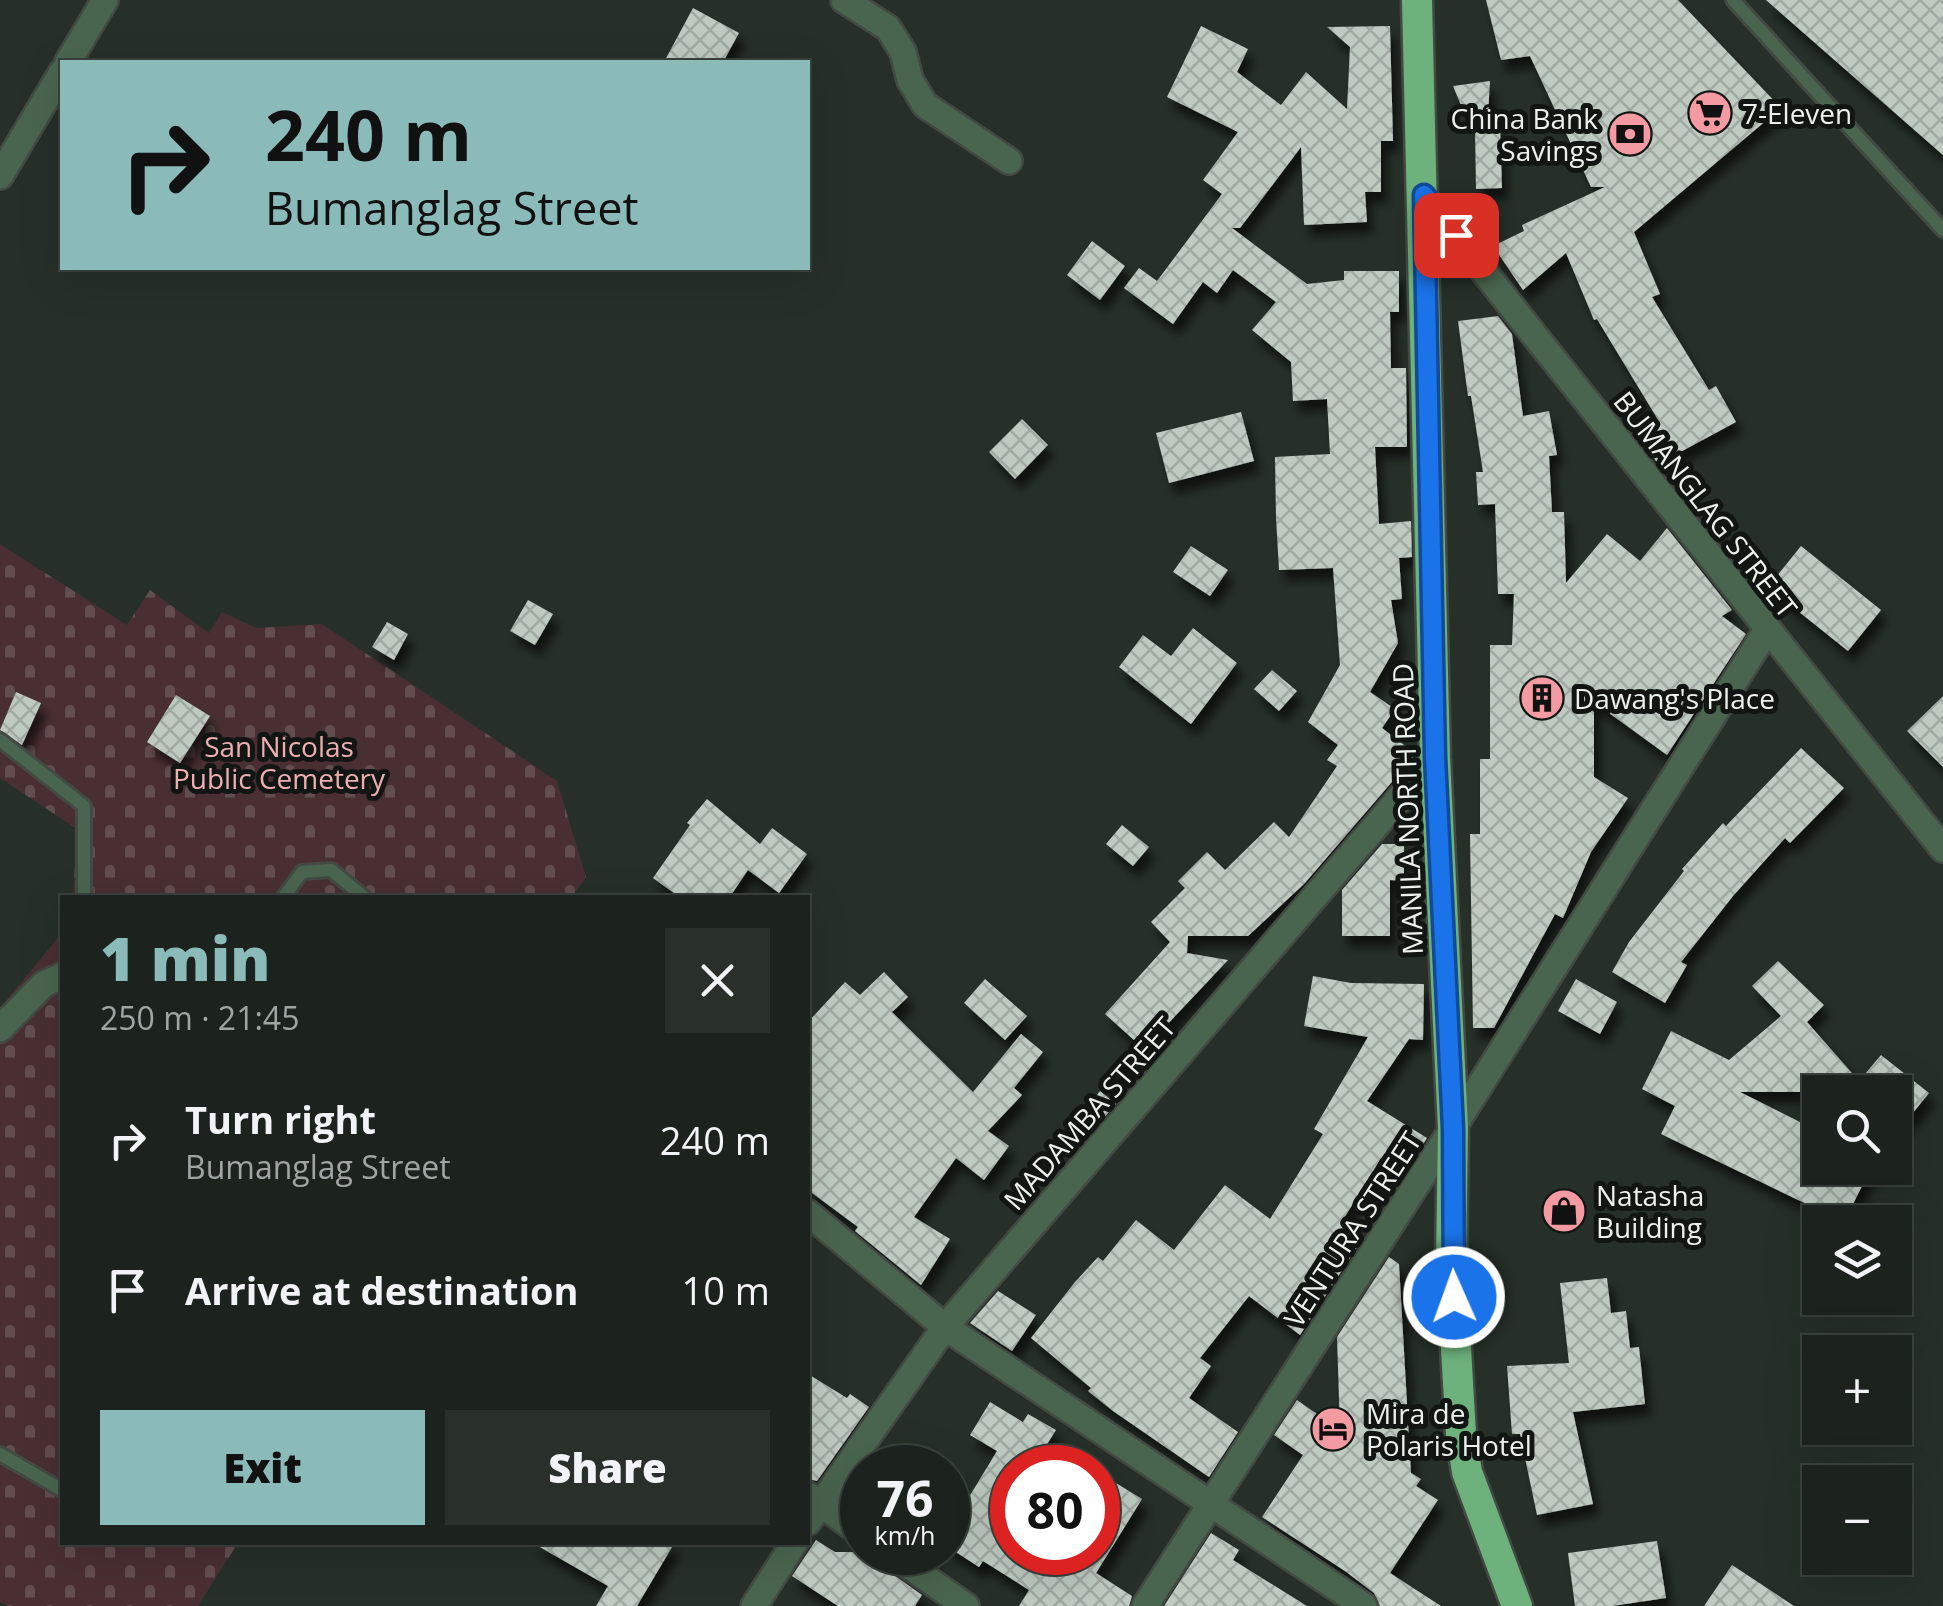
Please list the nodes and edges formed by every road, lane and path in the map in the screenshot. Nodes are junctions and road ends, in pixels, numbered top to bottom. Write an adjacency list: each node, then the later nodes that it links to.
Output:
1 (104, 0): 5 (street)
2 (844, 0): 7 (street)
3 (1417, 0): 9 (highway, MANILA NORTH ROAD)
4 (1733, 0): 10 (lane)
5 (69, 60)
6 (60, 75): 8 (street)
7 (1009, 161)
8 (0, 176)
9 (1424, 195): 11 (street, BUMANGLAG STREET); 13 (highway, MANILA NORTH ROAD)
10 (1943, 230)
11 (1768, 630): 14 (street, BUMANGLAG STREET); 20 (street, VENTURA STREET)
12 (0, 740): 15 (lane)
13 (1435, 757): 20 (highway, MANILA NORTH ROAD); 22 (street, MADAMBA STREET)
14 (1943, 849)
15 (84, 895)
16 (285, 895): 17 (lane)
17 (361, 895)
18 (60, 977): 19 (street)
19 (0, 1029)
20 (1453, 1128): 25 (street, VENTURA STREET); 34 (highway, MANILA NORTH ROAD)
21 (810, 1216): 22 (street)
22 (946, 1327): 25 (street); 26 (street, MADAMBA STREET)
23 (0, 1454): 24 (lane)
24 (60, 1489)
25 (1211, 1505): 32 (street, VENTURA STREET); 33 (street)
26 (811, 1507): 27 (street)
27 (840, 1522)
28 (793, 1545): 30 (street)
29 (922, 1575): 31 (street)
30 (754, 1606)
31 (966, 1606)
32 (1145, 1606)
33 (1364, 1606)
34 (1517, 1606)

